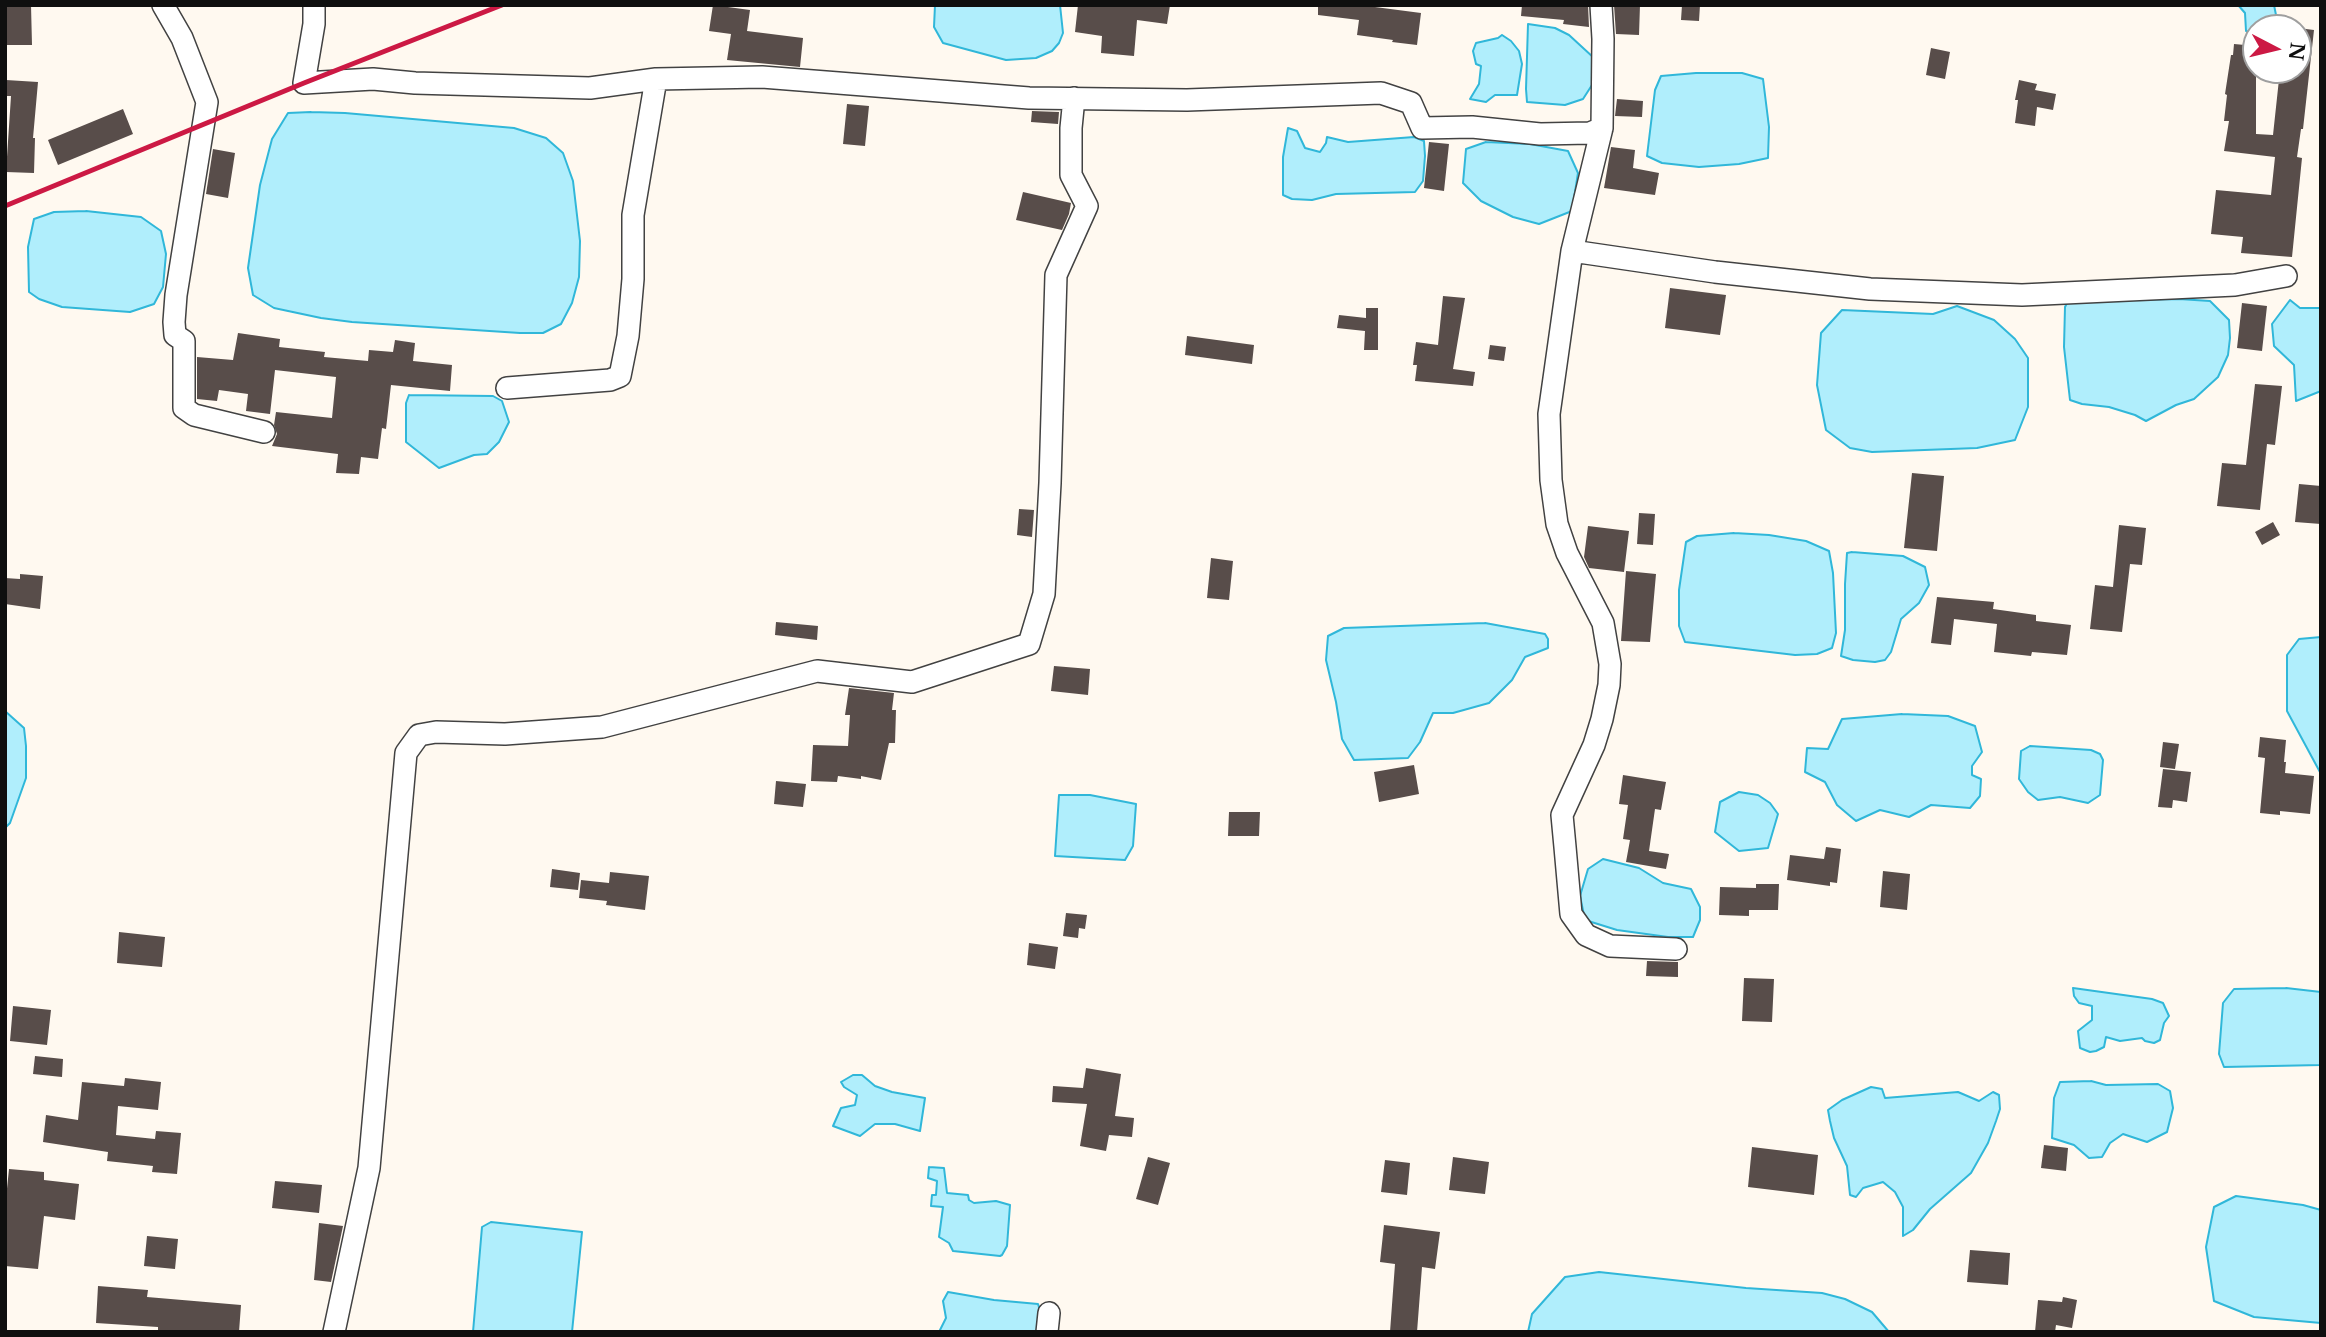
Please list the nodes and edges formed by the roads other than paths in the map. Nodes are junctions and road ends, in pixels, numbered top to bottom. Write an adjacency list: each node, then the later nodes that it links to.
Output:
1 (163, 5): 10 (street)
2 (314, 5): 4 (street)
3 (1601, 5): 6 (street)
4 (656, 79): 5 (street); 9 (street)
5 (1074, 98): 6 (street); 12 (street)
6 (1602, 128): 7 (street)
7 (1573, 251): 8 (street); 11 (street)
8 (2286, 276)
9 (507, 388)
10 (264, 432)
11 (1676, 949)
12 (334, 1332)

